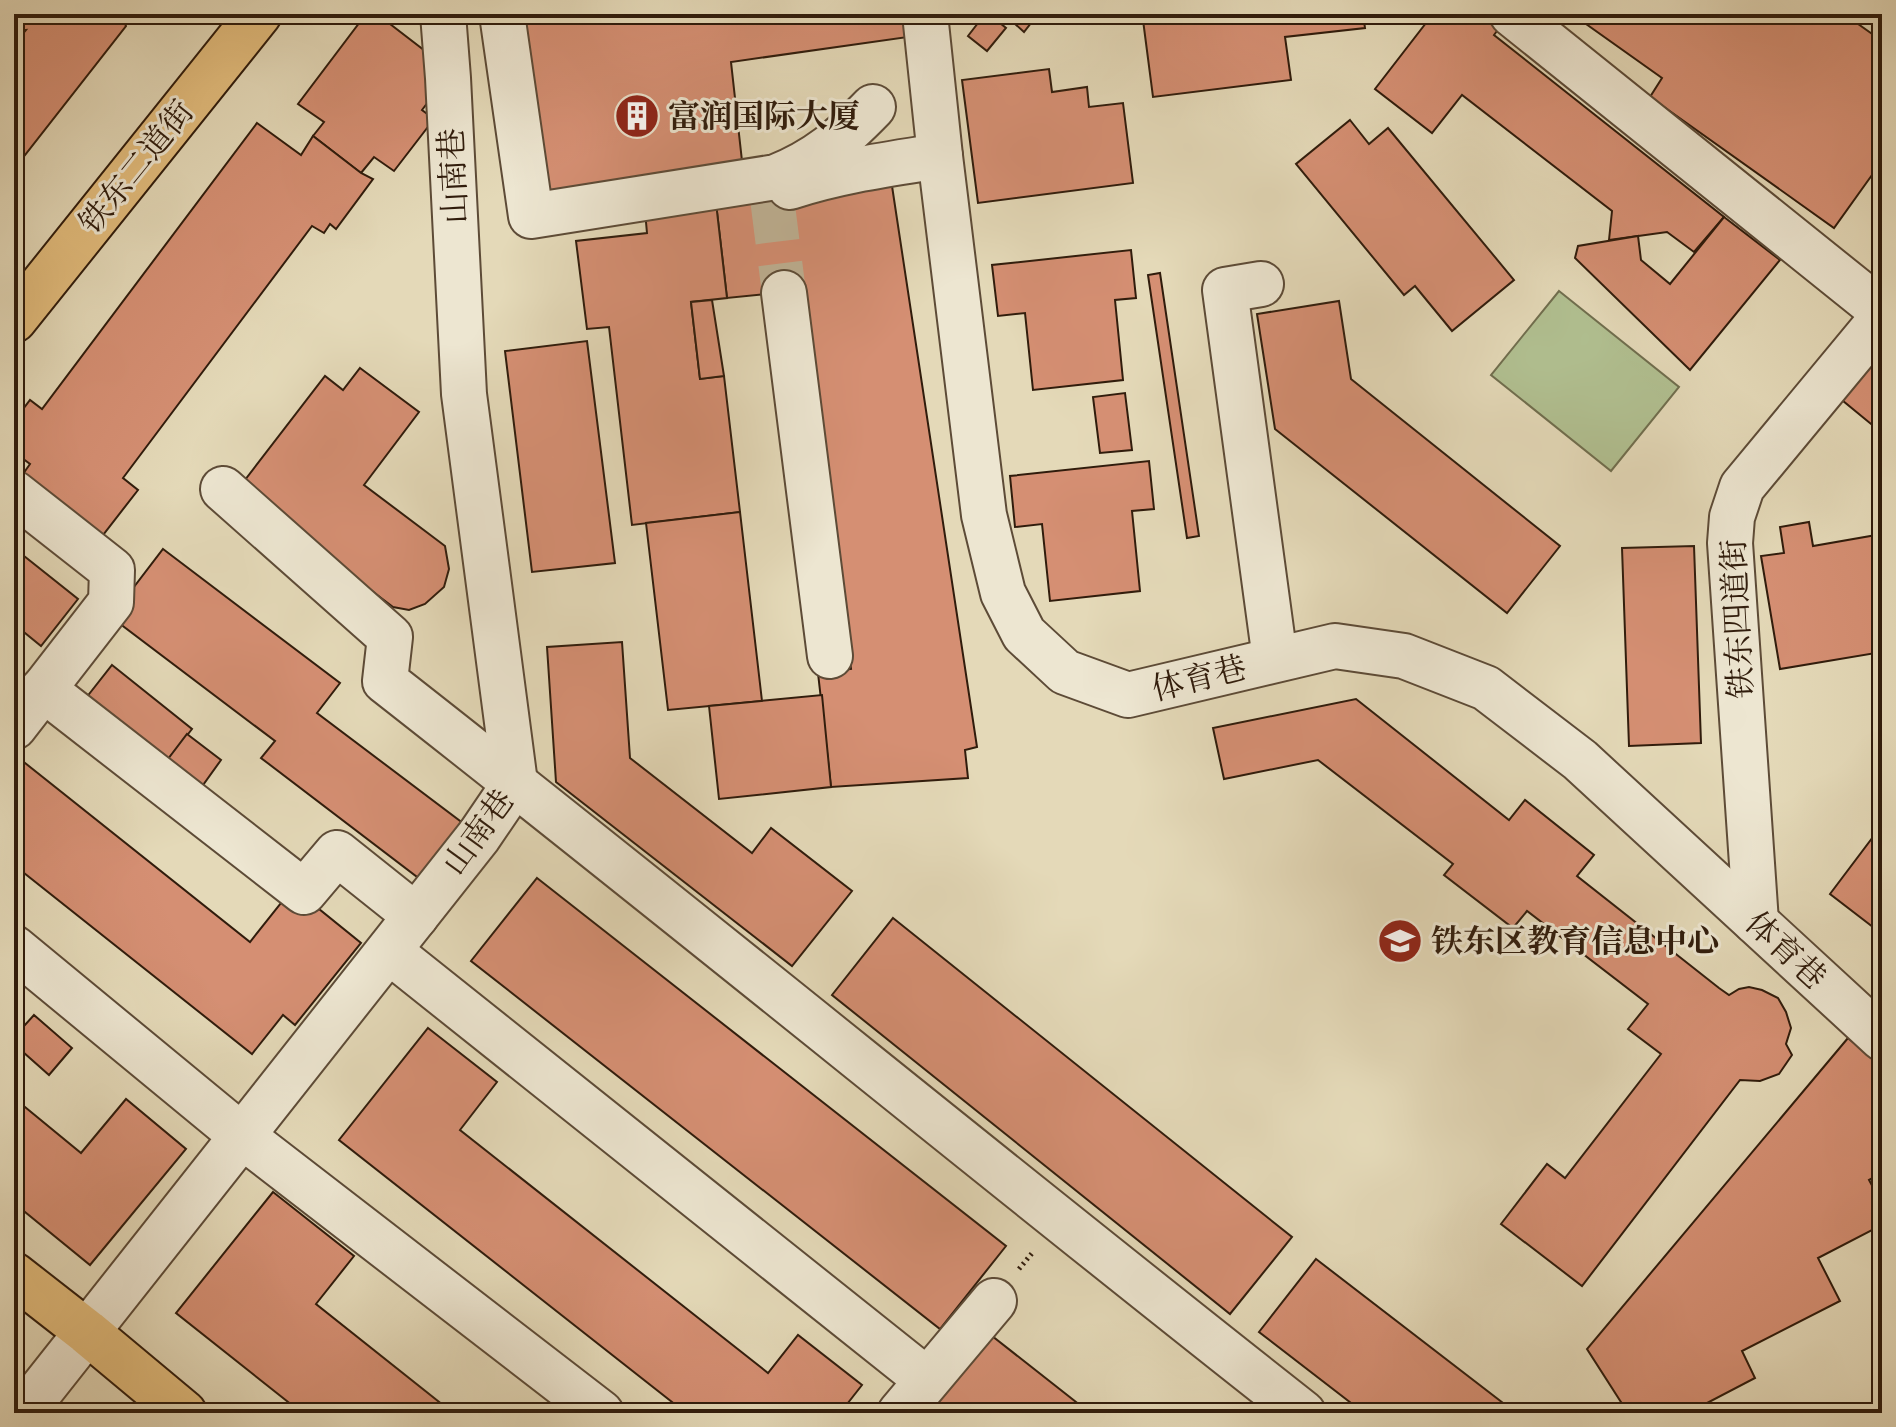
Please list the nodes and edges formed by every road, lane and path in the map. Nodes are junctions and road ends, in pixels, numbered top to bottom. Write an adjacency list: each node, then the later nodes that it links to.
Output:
1 (259, 14): 13 (main road, 铁东二道街)
2 (443, 14): 20 (street, 山南巷)
3 (502, 14): 6 (street)
4 (925, 14): 7 (street, 体育巷)
5 (1512, 14): 11 (street)
6 (873, 107)
7 (940, 156): 8 (street); 17 (street, 体育巷)
8 (772, 198)
9 (1261, 284): 17 (street)
10 (784, 293): 16 (street)
11 (1882, 311)
12 (1882, 318): 22 (street, 铁东四道街)
13 (14, 320)
14 (223, 489): 20 (street)
15 (14, 493): 18 (street)
16 (830, 656)
17 (1275, 659): 22 (street, 体育巷)
18 (43, 689): 19 (street); 21 (street)
19 (14, 727)
20 (515, 783): 21 (street, 山南巷); 27 (street)
21 (416, 916): 24 (street, 山南巷)
22 (1756, 922): 25 (street, 体育巷)
23 (14, 948): 26 (street)
24 (389, 951): 26 (street, 山南巷); 31 (street)
25 (1882, 1038)
26 (242, 1136): 30 (street, 山南巷); 34 (street)
27 (1059, 1220): 29 (path); 36 (street)
28 (14, 1275): 30 (main road)
29 (994, 1301): 31 (street)
30 (87, 1332): 32 (street, 山南巷); 33 (main road)
31 (927, 1380): 35 (street)
32 (23, 1413)
33 (184, 1413)
34 (601, 1413)
35 (900, 1413)
36 (1303, 1413)

